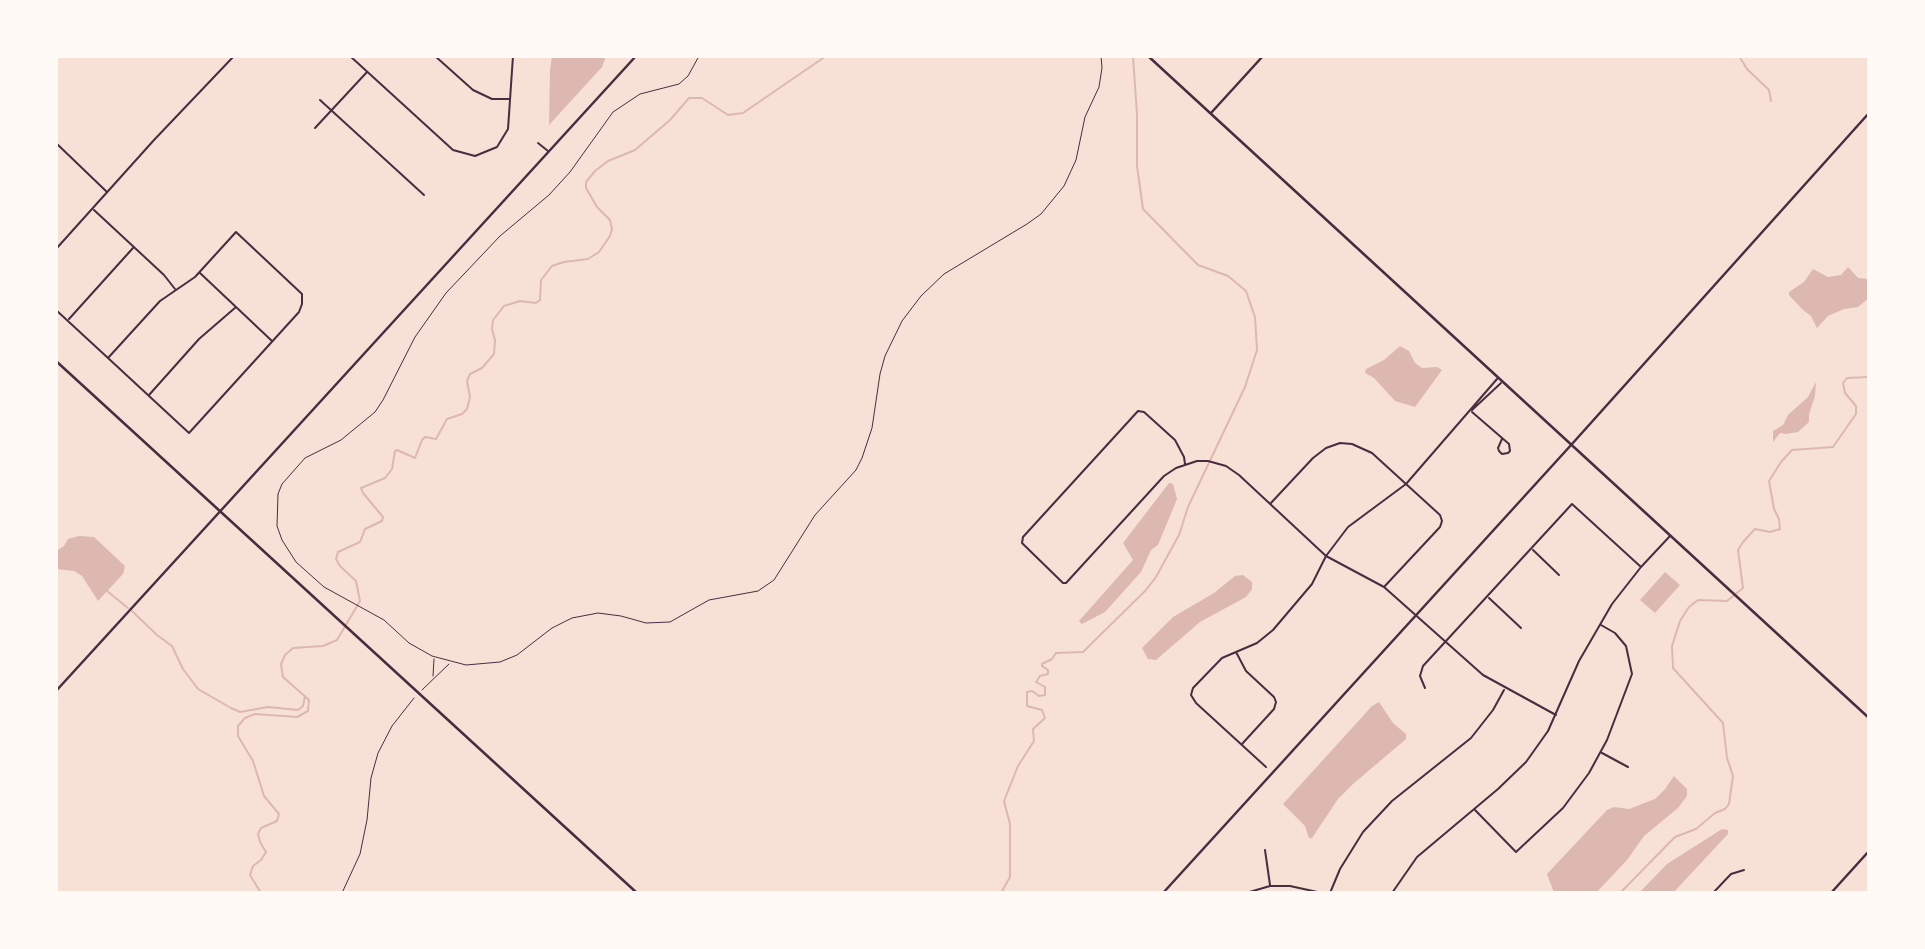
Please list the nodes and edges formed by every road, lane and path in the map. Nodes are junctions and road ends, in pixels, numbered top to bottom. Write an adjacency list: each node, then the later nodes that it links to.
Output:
1 (234, 56): 20 (street)
2 (350, 56): 10 (street)
3 (435, 56): 11 (street)
4 (513, 56): 11 (street)
5 (636, 56): 19 (street)
6 (699, 56): 54 (path)
7 (1101, 56): 55 (path)
8 (1148, 56): 14 (street)
9 (1263, 56): 14 (street)
10 (367, 71): 11 (street); 13 (street)
11 (511, 99)
12 (320, 100): 13 (street)
13 (331, 110): 16 (street); 21 (street)
14 (1211, 113): 33 (street)
15 (1869, 113): 37 (street)
16 (315, 128)
17 (56, 143): 20 (street)
18 (538, 143): 19 (street)
19 (549, 151): 41 (street)
20 (108, 192): 22 (street)
21 (424, 195)
22 (93, 209): 23 (street); 24 (street)
23 (134, 247): 26 (street); 29 (street)
24 (56, 249)
25 (199, 273): 26 (street); 27 (street); 30 (street)
26 (176, 290): 31 (street)
27 (236, 307): 30 (street); 34 (street)
28 (56, 310): 29 (street)
29 (67, 321): 31 (street)
30 (272, 341): 34 (street)
31 (108, 358): 34 (street)
32 (56, 361): 41 (street)
33 (1501, 379): 35 (street); 37 (street)
34 (148, 396)
35 (1471, 411): 36 (street); 39 (street)
36 (1502, 439)
37 (1572, 444): 42 (street); 49 (street)
38 (1185, 464): 38 (street); 40 (street)
39 (1406, 484): 40 (street); 44 (street); 47 (street)
40 (1269, 505): 44 (street)
41 (221, 513): 59 (street); 60 (street)
42 (1671, 536): 45 (street); 62 (street)
43 (1532, 550): 45 (street); 46 (street); 48 (street)
44 (1326, 556): 47 (street); 53 (street)
45 (1641, 567): 50 (street)
46 (1559, 575)
47 (1384, 587): 49 (street)
48 (1488, 597): 51 (street); 52 (street)
49 (1414, 616): 52 (street); 67 (street)
50 (1600, 624): 61 (street); 64 (street)
51 (1521, 628)
52 (1447, 641): 57 (street); 58 (street)
53 (1235, 651): 63 (street); 63 (street)
54 (433, 657): 55 (path); 56 (path)
55 (451, 663): 56 (path)
56 (433, 678): 60 (path)
57 (1425, 688)
58 (1505, 689): 61 (street); 79 (street)
59 (56, 691)
60 (419, 692): 74 (path); 75 (street)
61 (1556, 715): 69 (street)
62 (1869, 718)
63 (1242, 745): 65 (street)
64 (1601, 752): 66 (street); 69 (street)
65 (1266, 767): 67 (street); 68 (street)
66 (1628, 767)
67 (1278, 768): 68 (street)
68 (1268, 779): 76 (street)
69 (1474, 809): 80 (street)
70 (1265, 850): 73 (street)
71 (1869, 851): 82 (street)
72 (1744, 870): 81 (street)
73 (1270, 886): 77 (street); 78 (street)
74 (342, 893)
75 (637, 893)
76 (1163, 893)
77 (1246, 893)
78 (1322, 893)
79 (1330, 893)
80 (1392, 893)
81 (1713, 893)
82 (1831, 893)

